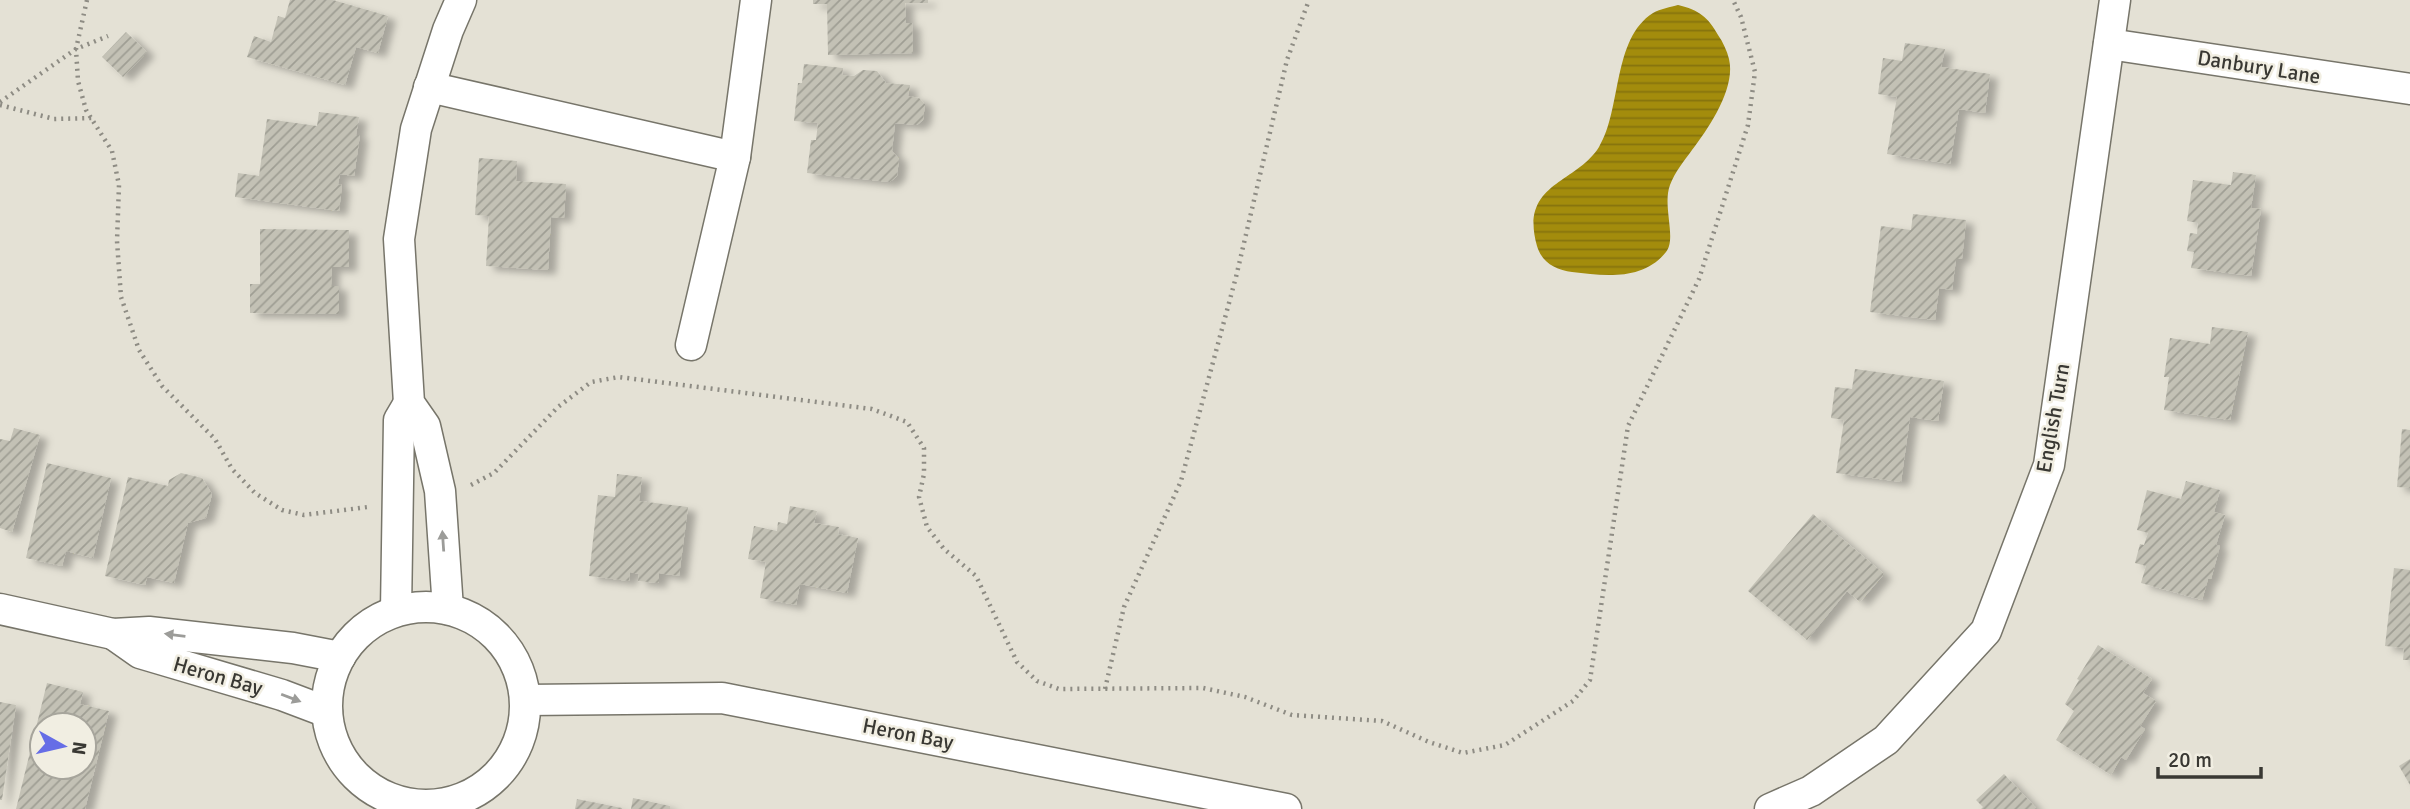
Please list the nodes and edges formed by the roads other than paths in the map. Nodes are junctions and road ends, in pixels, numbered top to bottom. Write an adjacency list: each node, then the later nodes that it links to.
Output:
1 (461, 0): 5 (street)
2 (756, 0): 7 (street)
3 (2115, 0): 4 (street, English Turn)
4 (2109, 44): 6 (street, Danbury Lane); 23 (street, English Turn)
5 (429, 87): 7 (street); 9 (street)
6 (2410, 89)
7 (735, 157): 8 (street)
8 (691, 345)
9 (409, 403): 10 (street); 11 (street)
10 (440, 495): 11 (street); 13 (street, one-way to 10)
11 (399, 498): 14 (street)
12 (0, 609): 15 (street, Heron Bay)
13 (448, 609): 14 (street); 19 (street)
14 (396, 611): 17 (street)
15 (113, 634): 16 (street, Heron Bay, one-way to 15); 18 (street, Heron Bay)
16 (227, 642): 17 (street, Heron Bay); 18 (street)
17 (340, 657): 20 (street)
18 (222, 677): 20 (street, Heron Bay, one-way to 20)
19 (526, 700): 21 (street); 22 (street, Heron Bay)
20 (327, 712): 21 (street)
21 (436, 807)
22 (1286, 809)
23 (1770, 809)

